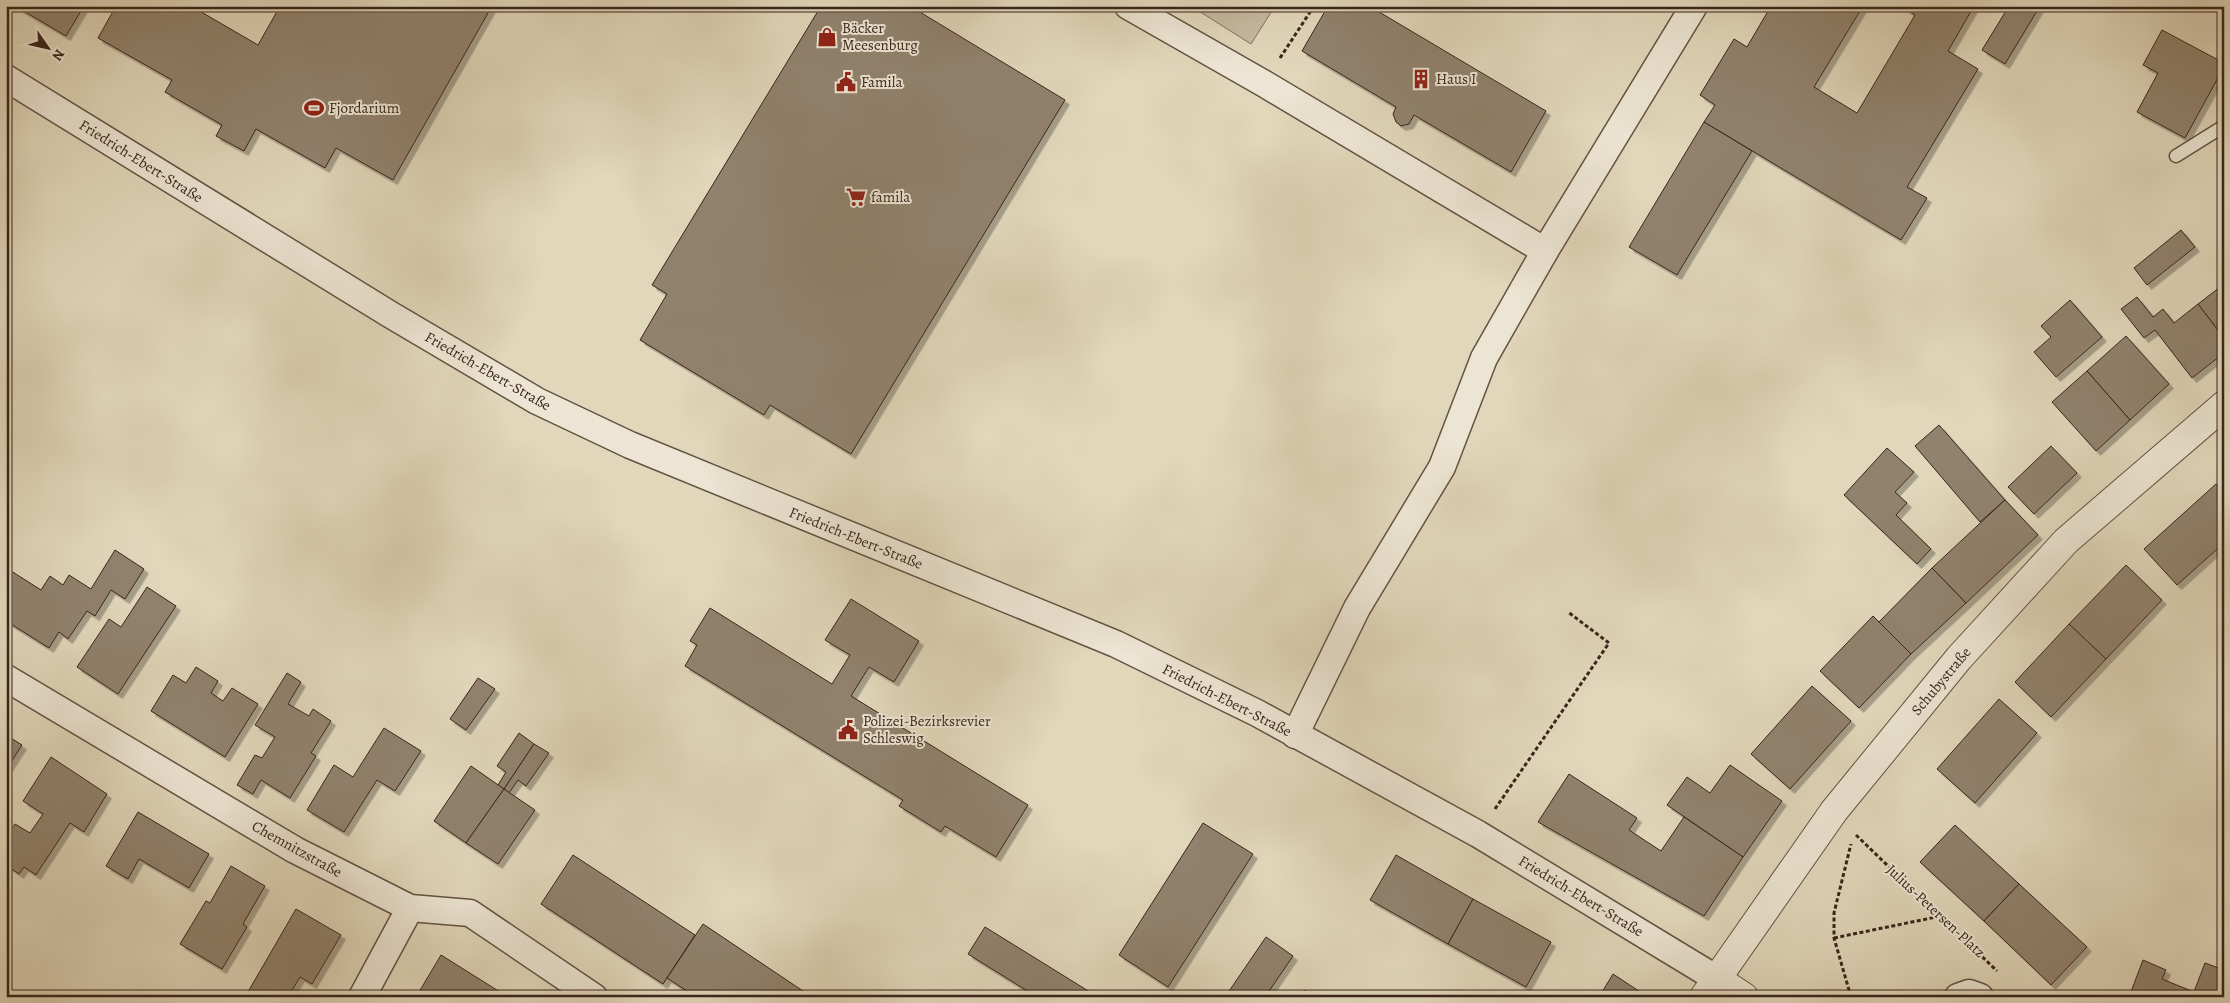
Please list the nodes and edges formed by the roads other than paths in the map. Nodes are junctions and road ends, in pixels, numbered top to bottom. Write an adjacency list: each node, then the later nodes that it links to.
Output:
1 (1128, 6): 6 (street)
2 (1694, 6): 6 (street)
3 (6, 78): 9 (street, Friedrich-Ebert-Straße)
4 (2224, 126): 5 (lane)
5 (2176, 156)
6 (1545, 251): 9 (street)
7 (2224, 405): 11 (street, Schubystraße)
8 (6, 678): 10 (street, Chemnitzstraße)
9 (1295, 735): 11 (street, Friedrich-Ebert-Straße)
10 (410, 908): 12 (street); 13 (street, Chemnitzstraße)
11 (1710, 988): 14 (street)
12 (362, 997)
13 (594, 997)
14 (1744, 997)
15 (1958, 997): 16 (street)
16 (1980, 997)

